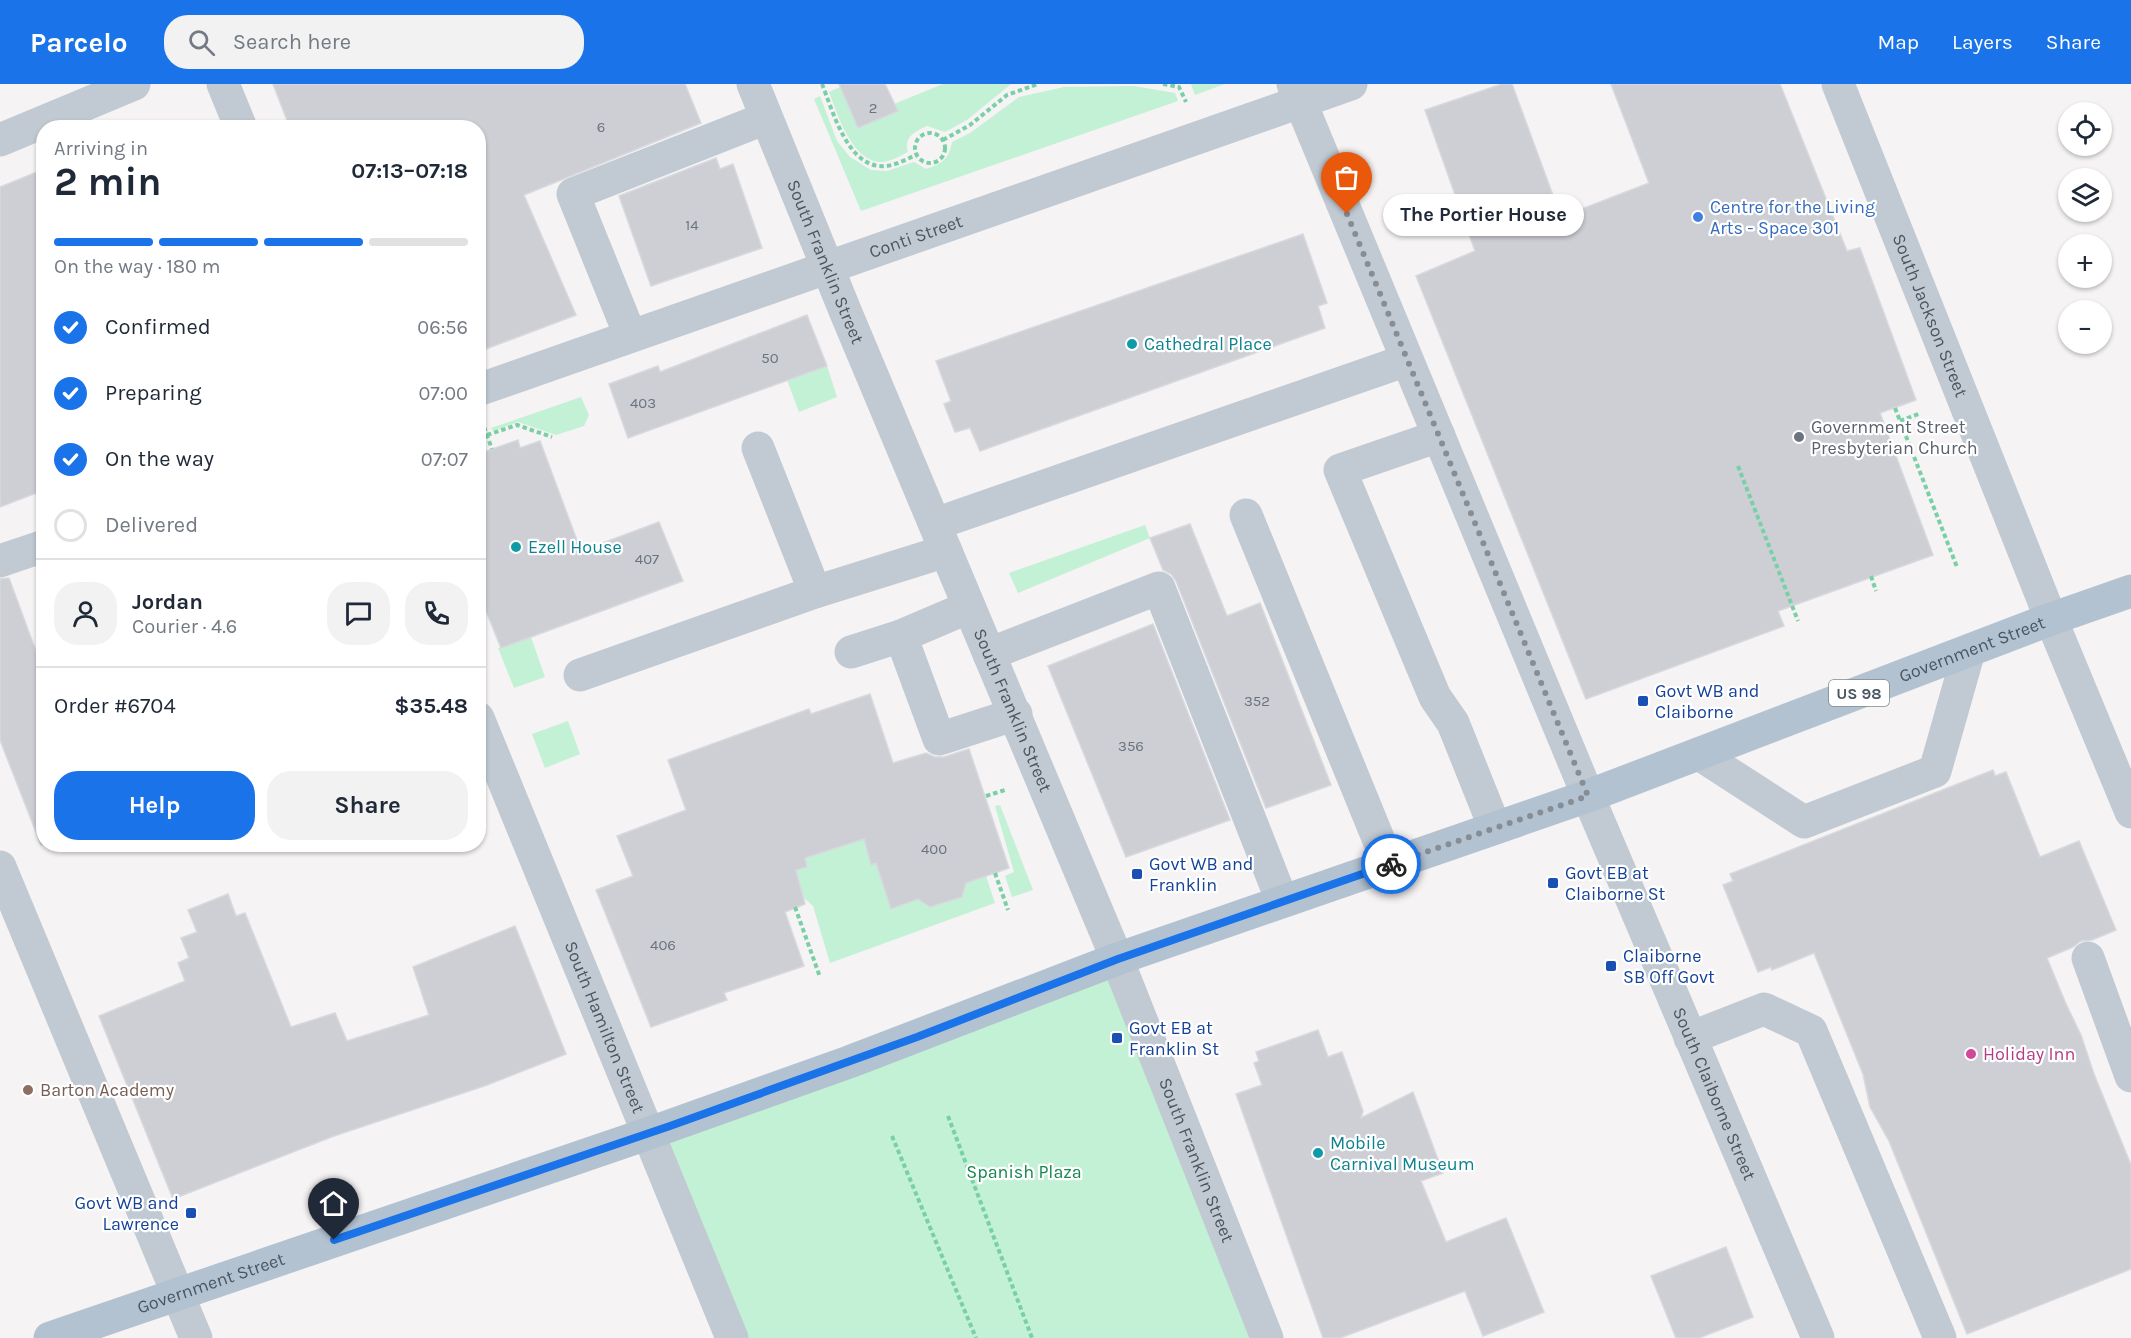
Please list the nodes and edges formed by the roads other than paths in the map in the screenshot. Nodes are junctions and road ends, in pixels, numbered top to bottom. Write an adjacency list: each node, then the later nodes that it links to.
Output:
1 (134, 84): 8 (street)
2 (223, 84): 9 (street)
3 (753, 84): 7 (street, South Franklin Street)
4 (1351, 84): 6 (street, Conti Street)
5 (1838, 84): 25 (street, South Jackson Street)
6 (1296, 92): 12 (street, Conti Street); 14 (street, South Claiborne Street)
7 (766, 118): 12 (street, South Franklin Street); 13 (street)
8 (48, 120)
9 (238, 120)
10 (36, 125): 11 (street)
11 (0, 140)
12 (827, 266): 13 (street, Conti Street); 19 (street, South Franklin Street)
13 (630, 335): 15 (street, Conti Street)
14 (1407, 360): 16 (street, South Claiborne Street); 19 (street)
15 (486, 387)
16 (1438, 436): 34 (street, South Claiborne Street); 36 (street)
17 (758, 448): 23 (street)
18 (1246, 514): 37 (street)
19 (941, 538): 23 (street); 24 (street, South Franklin Street)
20 (36, 549): 21 (street)
21 (0, 561)
22 (2131, 591): 25 (main road, Government Street / US 98)
23 (815, 592): 30 (street)
24 (969, 607): 26 (street); 29 (street, South Franklin Street)
25 (2051, 619): 27 (main road, Government Street / US 98); 35 (street, South Jackson Street)
26 (901, 636): 28 (street); 31 (street)
27 (1969, 651): 33 (main road, Government Street / US 98); 33 (street)
28 (851, 652)
29 (989, 654): 31 (street, South Franklin Street); 39 (street)
30 (580, 675)
31 (1016, 714): 41 (street, South Franklin Street)
32 (486, 738): 44 (street, South Hamilton Street)
33 (1699, 754): 34 (main road, Government Street / US 98)
34 (1588, 796): 36 (main road, Government Street / US 98); 42 (street, South Claiborne Street)
35 (2131, 812)
36 (1495, 828): 37 (main road, Government Street / US 98)
37 (1389, 865): 39 (main road, Government Street / US 98)
38 (0, 867): 45 (street)
39 (1282, 901): 41 (main road, Government Street / US 98)
40 (2088, 958): 43 (street)
41 (1118, 959): 44 (main road, Government Street / US 98); 49 (street, South Franklin Street)
42 (1690, 1038): 50 (street, South Claiborne Street); 51 (street)
43 (2129, 1064)
44 (647, 1134): 45 (main road, Government Street / US 98); 48 (street, South Hamilton Street)
45 (179, 1293): 46 (main road, Government Street / US 98); 47 (street)
46 (50, 1338)
47 (196, 1338)
48 (732, 1338)
49 (1267, 1338)
50 (1818, 1338)
51 (1940, 1338)

